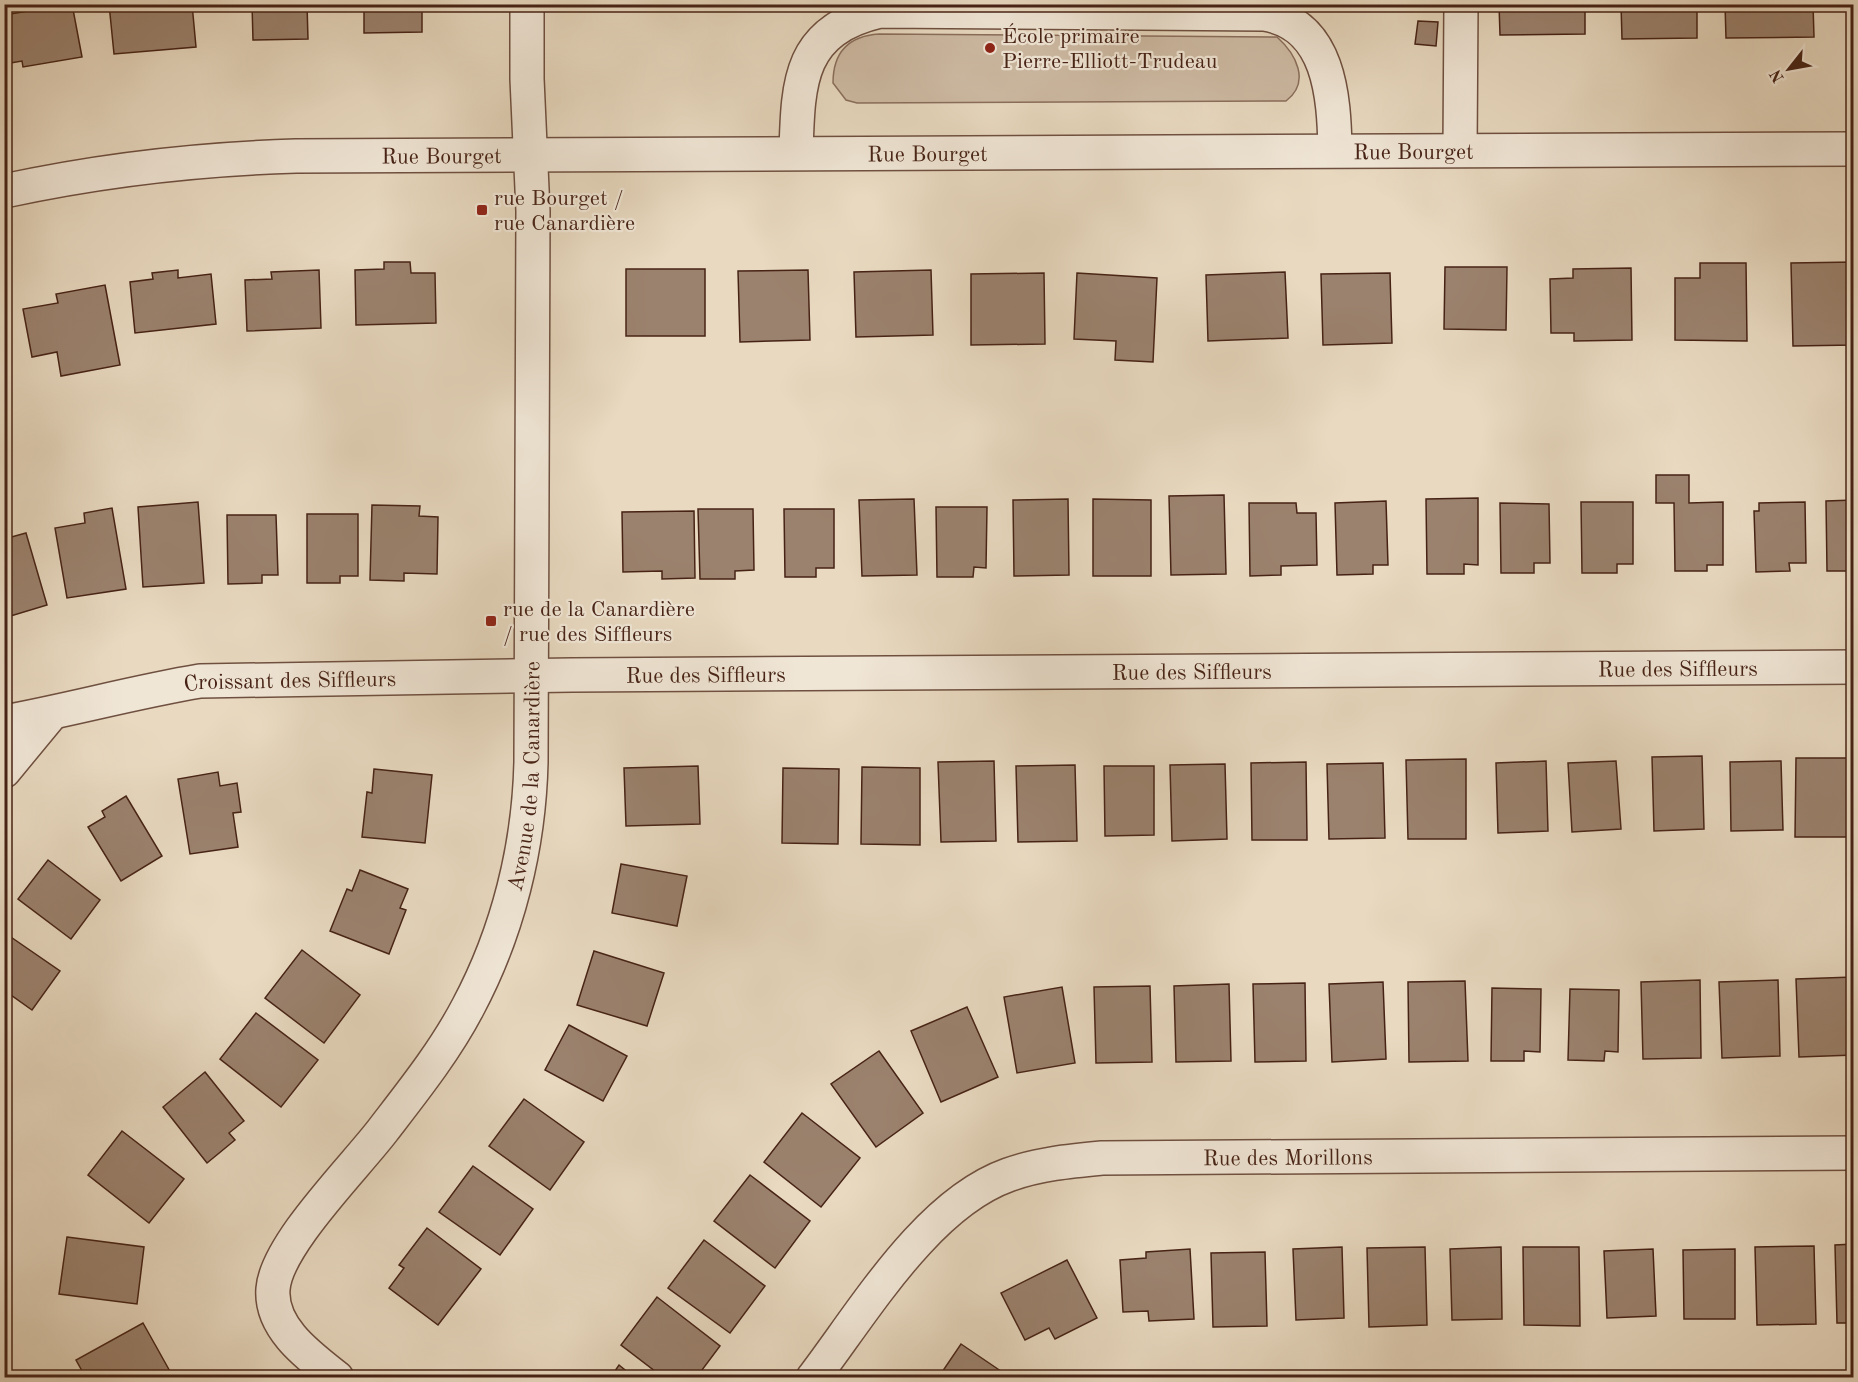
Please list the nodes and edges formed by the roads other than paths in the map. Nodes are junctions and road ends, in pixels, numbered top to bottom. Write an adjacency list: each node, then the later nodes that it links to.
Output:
1 (527, 4): 7 (street, Avenue de la Canardière)
2 (1461, 4): 5 (street)
3 (1854, 149): 5 (street, Rue Bourget)
4 (1335, 150): 5 (street, Rue Bourget); 6 (street, Rue Bourget); 6 (street)
5 (1460, 150)
6 (796, 152): 7 (street, Rue Bourget)
7 (531, 154): 8 (street, Rue Bourget); 10 (street, Avenue de la Canardière)
8 (4, 191)
9 (1854, 667): 10 (street, Rue des Siffleurs)
10 (531, 676): 11 (street, Croissant des Siffleurs); 15 (street, Avenue de la Canardière)
11 (51, 714): 12 (street, Croissant des Siffleurs); 13 (street)
12 (4, 722)
13 (4, 771)
14 (1854, 1153): 16 (street, Rue des Morillons)
15 (337, 1377)
16 (813, 1377)

